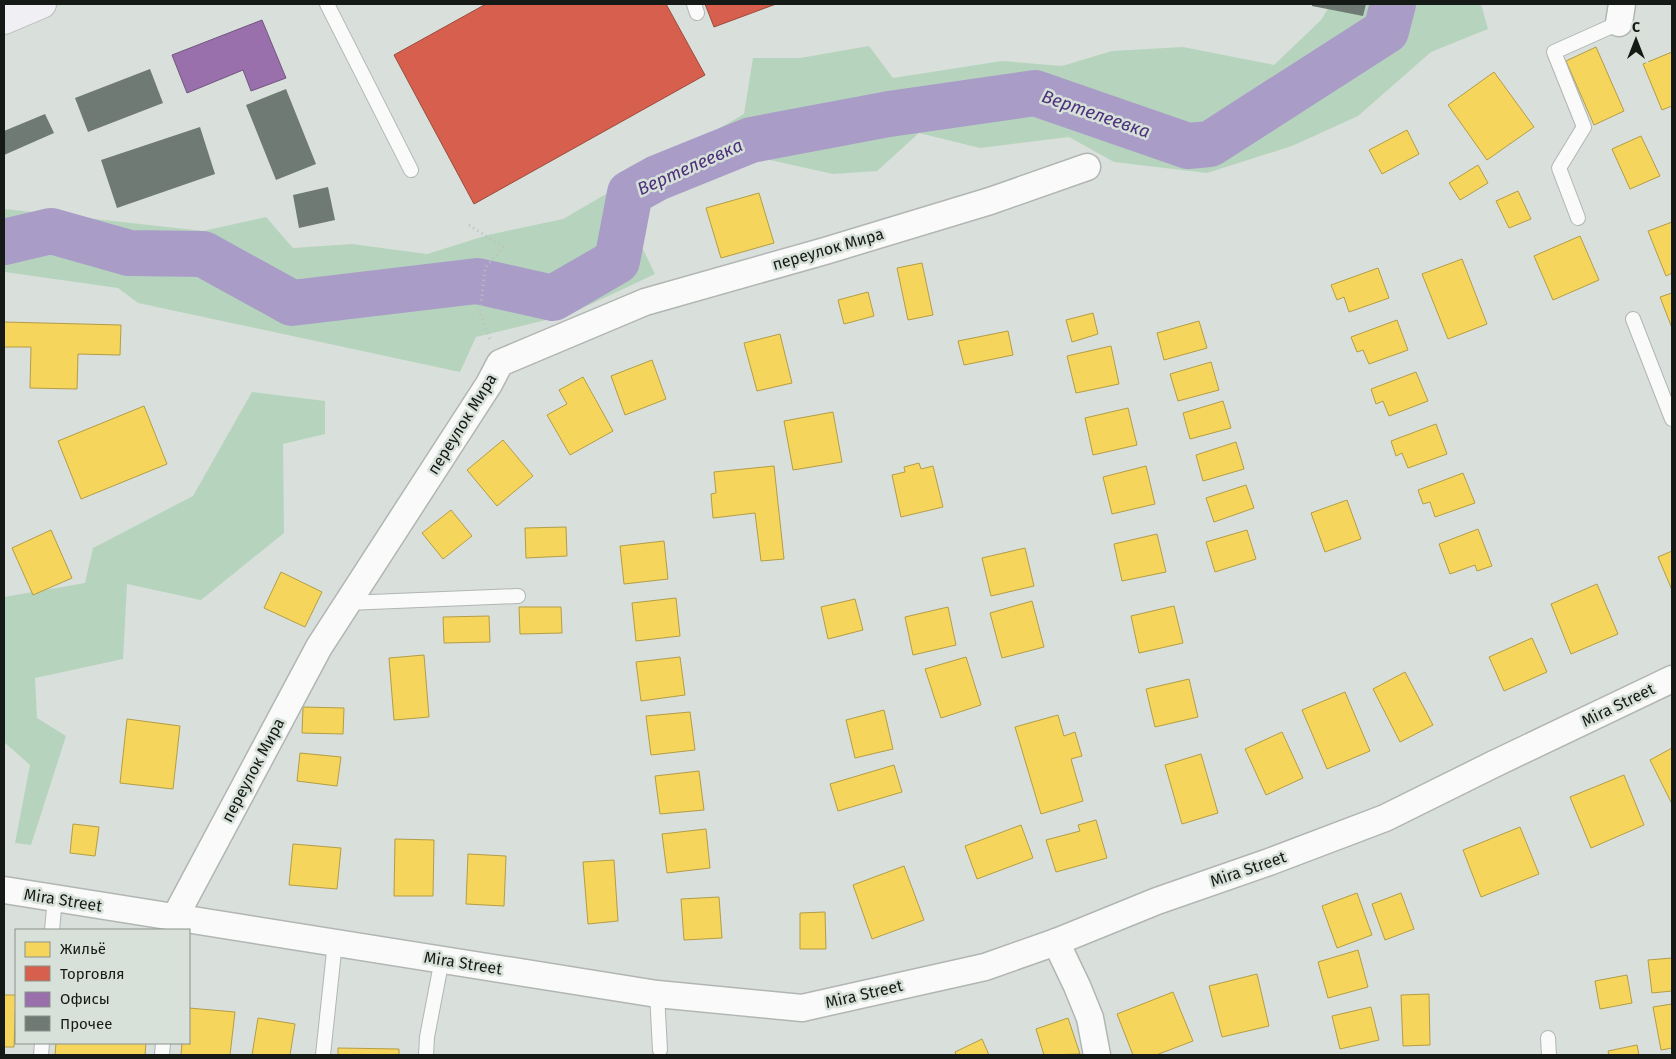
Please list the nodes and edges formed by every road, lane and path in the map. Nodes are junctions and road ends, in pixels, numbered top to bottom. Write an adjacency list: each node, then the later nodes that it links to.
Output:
1 (42, 4): 4 (main road)
2 (327, 4): 6 (lane)
3 (1621, 14): 7 (lane)
4 (4, 20)
5 (1087, 167): 13 (street, переулок Мира)
6 (411, 170)
7 (1578, 218)
8 (469, 226): 9 (path)
9 (480, 314)
10 (1633, 320): 11 (lane)
11 (1672, 419)
12 (518, 596): 13 (lane)
13 (347, 603): 17 (street, переулок Мира)
14 (1672, 679): 20 (street, Mira Street)
15 (4, 890): 16 (street, Mira Street)
16 (55, 898): 17 (street, Mira Street); 18 (lane)
17 (174, 924): 19 (street, Mira Street)
18 (52, 929)
19 (335, 942): 21 (street, Mira Street); 25 (lane)
20 (1056, 942): 22 (street, Mira Street); 27 (street)
21 (442, 960): 22 (street, Mira Street); 26 (lane)
22 (657, 994): 24 (lane)
23 (1548, 1038): 28 (lane)
24 (660, 1050)
25 (323, 1055)
26 (426, 1055)
27 (1097, 1055)
28 (1549, 1055)

